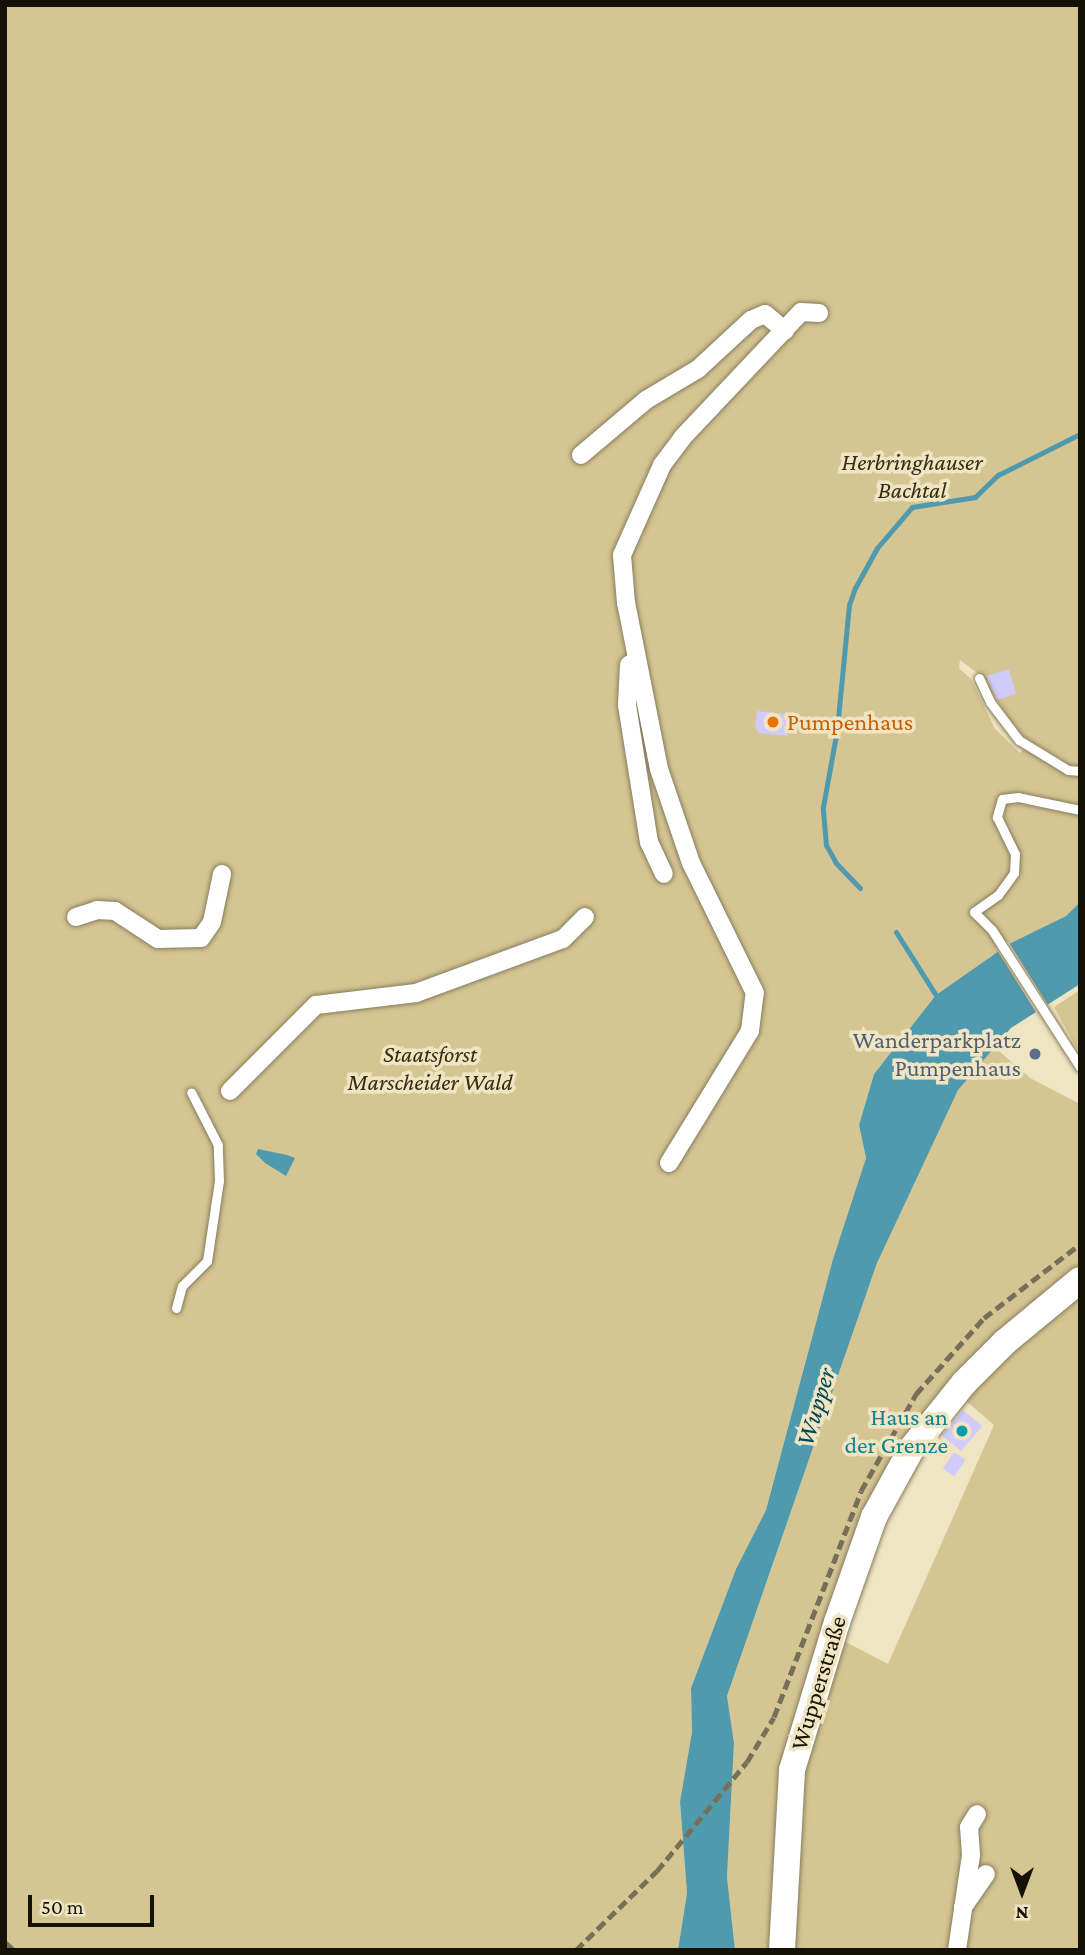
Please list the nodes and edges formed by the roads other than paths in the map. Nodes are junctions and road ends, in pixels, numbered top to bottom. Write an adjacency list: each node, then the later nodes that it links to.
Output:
1 (819, 313): 2 (street)
2 (785, 331): 3 (street); 4 (street)
3 (581, 455)
4 (637, 660): 9 (street); 15 (street)
5 (979, 678): 6 (lane)
6 (1080, 771)
7 (1080, 810): 12 (lane)
8 (222, 874): 11 (street)
9 (664, 874)
10 (584, 917): 13 (street)
11 (76, 918)
12 (1080, 1066)
13 (230, 1091)
14 (191, 1092): 17 (lane)
15 (669, 1163)
16 (1080, 1280): 21 (main road, Wupperstraße)
17 (176, 1308)
18 (977, 1814): 20 (street)
19 (986, 1874): 20 (street)
20 (963, 1907): 22 (street)
21 (782, 1950)
22 (957, 1950)

